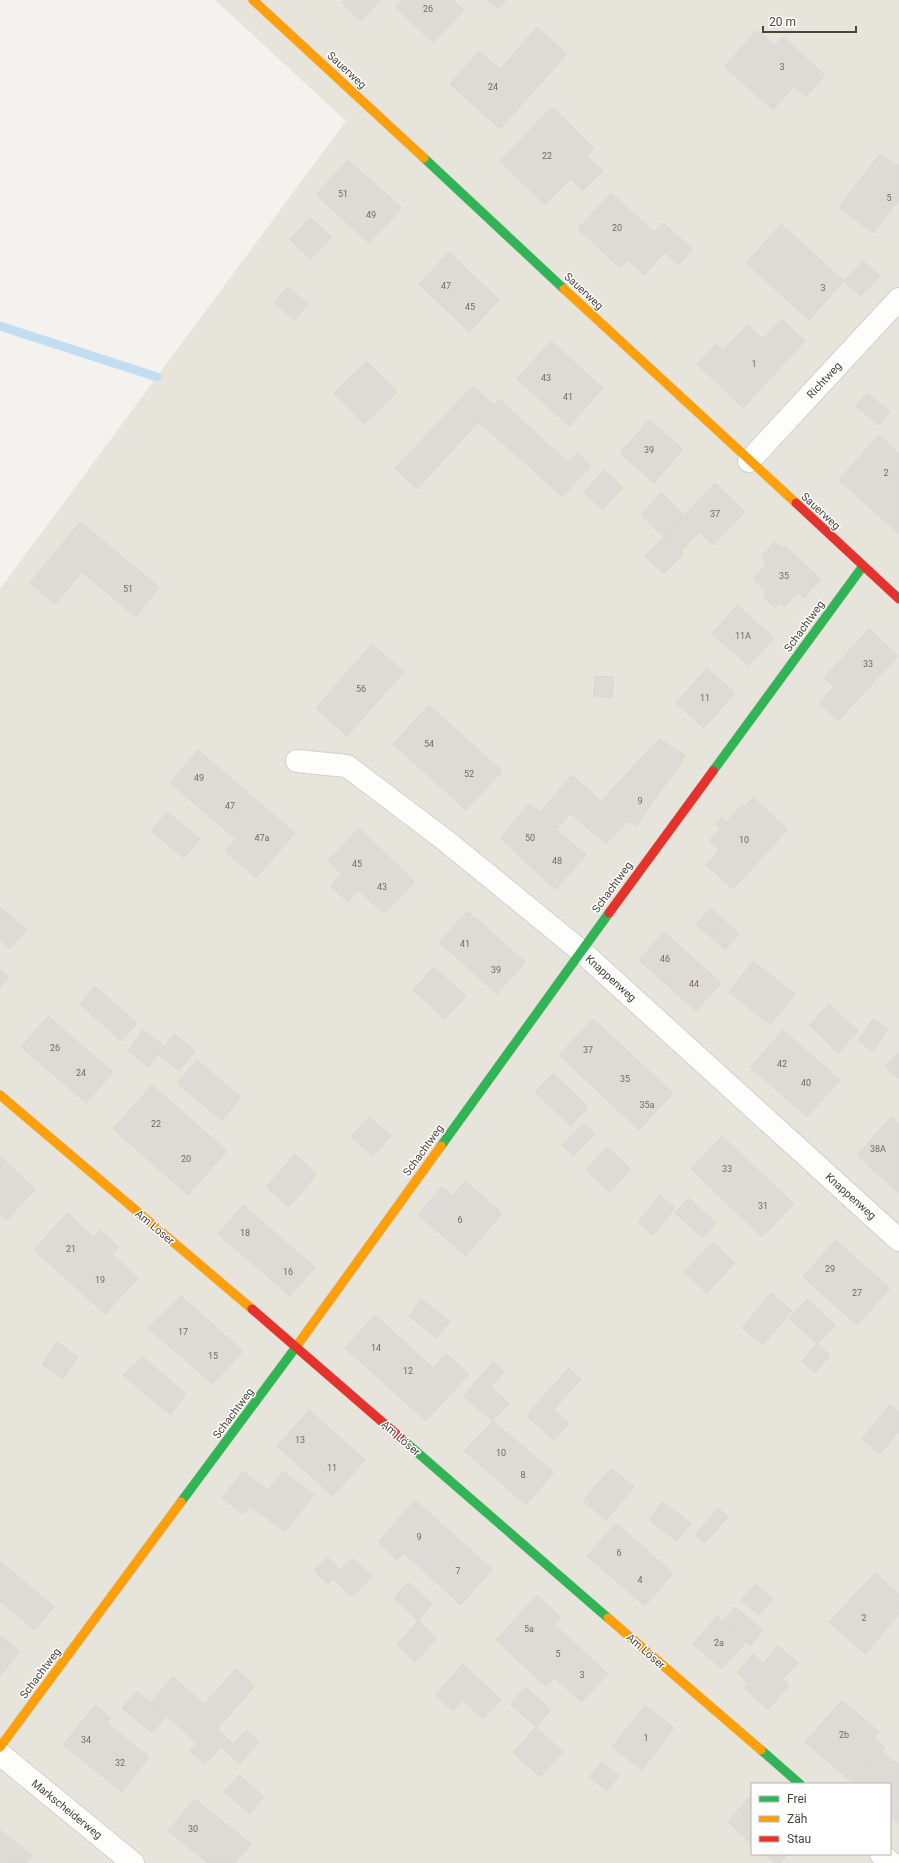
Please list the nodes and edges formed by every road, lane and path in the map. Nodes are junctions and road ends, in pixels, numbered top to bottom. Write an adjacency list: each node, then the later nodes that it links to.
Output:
1 (253, 0): 3 (street, Sauerweg)
2 (899, 299): 3 (street, Richtweg)
3 (749, 461): 4 (street, Sauerweg)
4 (863, 566): 5 (street, Sauerweg); 7 (street, Schachtweg)
5 (899, 599)
6 (297, 761): 7 (street, Knappenweg)
7 (581, 950): 9 (street, Knappenweg); 10 (street, Schachtweg)
8 (0, 1095): 10 (street, Am Löser)
9 (899, 1240)
10 (296, 1347): 11 (street, Schachtweg); 13 (street, Am Löser)
11 (0, 1746)
12 (0, 1754): 15 (street, Markscheiderweg)
13 (799, 1783)
14 (881, 1855): 16 (street)
15 (133, 1863)
16 (891, 1863)

